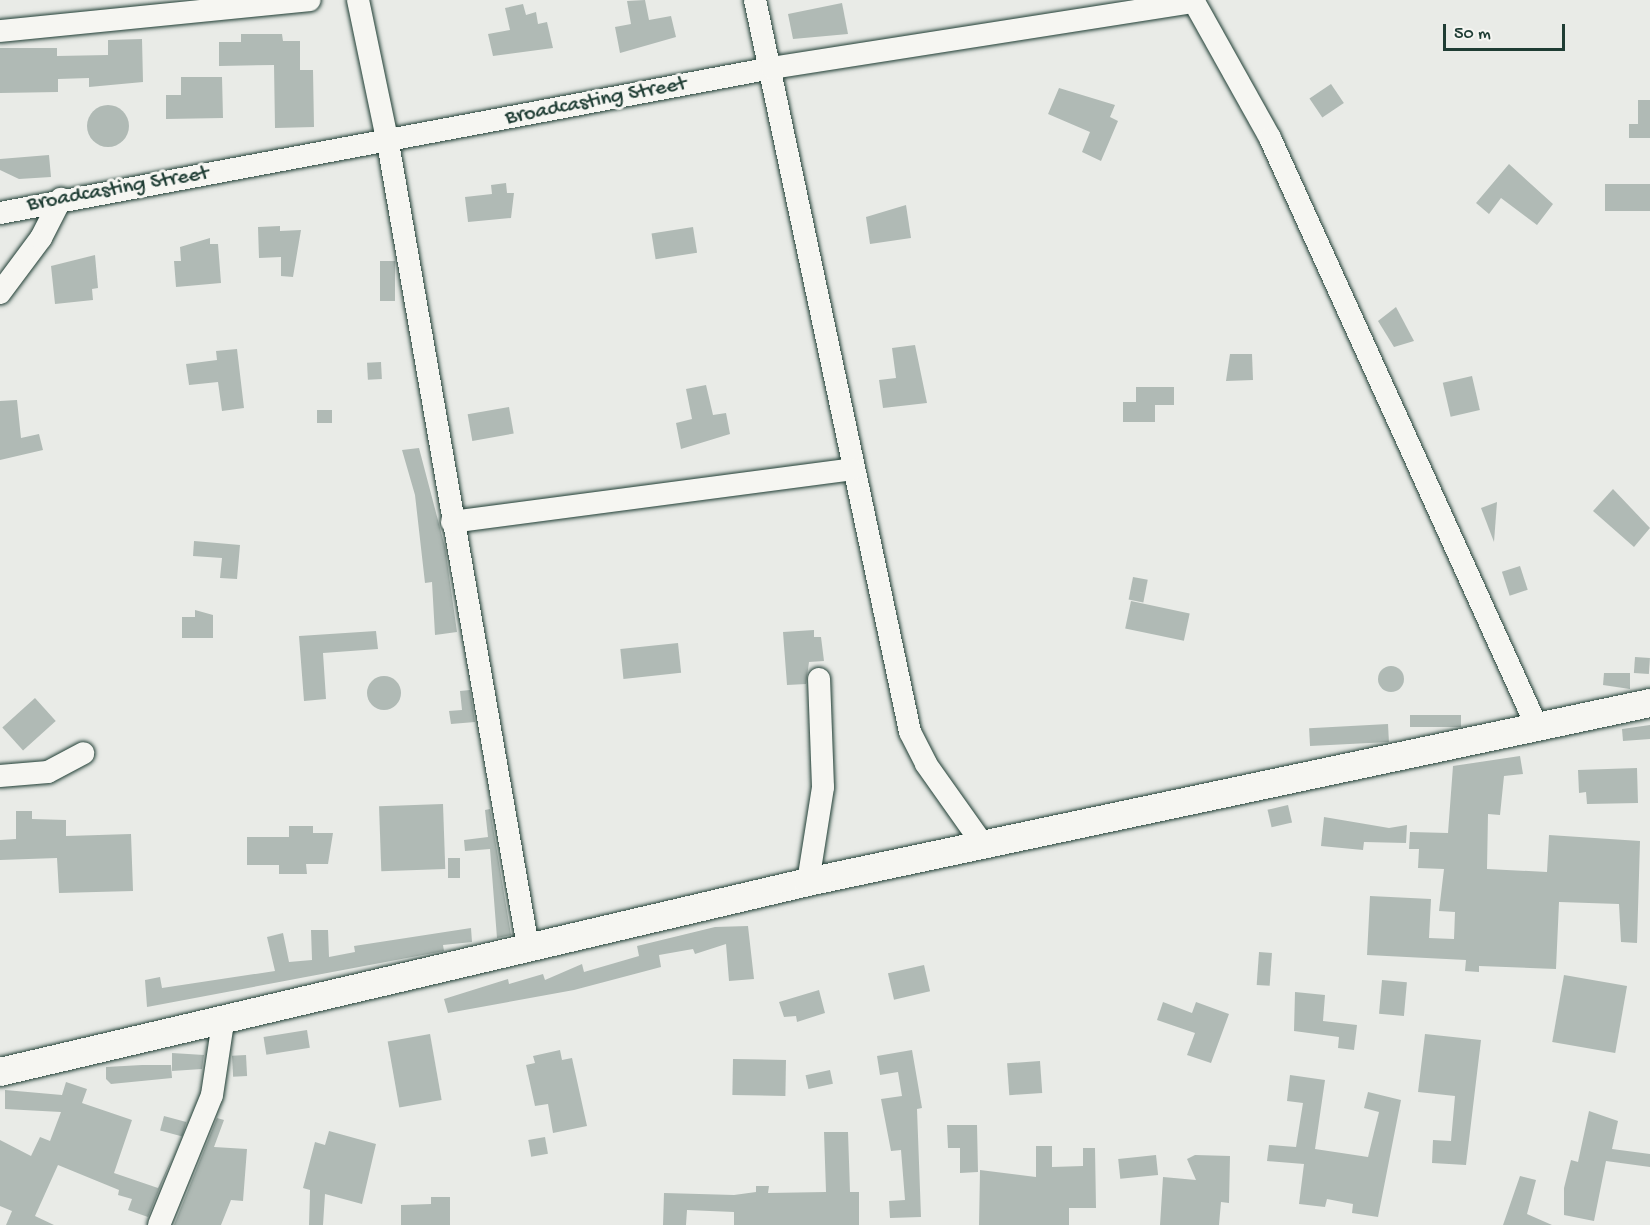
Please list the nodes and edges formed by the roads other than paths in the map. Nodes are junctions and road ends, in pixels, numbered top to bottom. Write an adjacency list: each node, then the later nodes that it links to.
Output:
1 (309, 0): 5 (street)
2 (358, 0): 8 (street)
3 (755, 0): 7 (street)
4 (1194, 1): 7 (street, Broadcasting Street); 16 (street)
5 (226, 5): 6 (street)
6 (0, 31)
7 (772, 68): 8 (street, Broadcasting Street); 12 (street)
8 (388, 143): 9 (street, Broadcasting Street); 13 (street)
9 (61, 199): 10 (street, Broadcasting Street); 11 (street)
10 (0, 213)
11 (0, 293)
12 (852, 469): 13 (street); 19 (street)
13 (452, 522): 21 (street)
14 (819, 679): 20 (street)
15 (1650, 703): 16 (main road)
16 (1538, 729): 19 (main road)
17 (83, 753): 18 (street)
18 (0, 776)
19 (984, 846): 20 (main road)
20 (808, 882): 21 (main road)
21 (528, 947): 22 (main road)
22 (223, 1022): 23 (main road); 24 (street)
23 (0, 1072)
24 (159, 1225)

